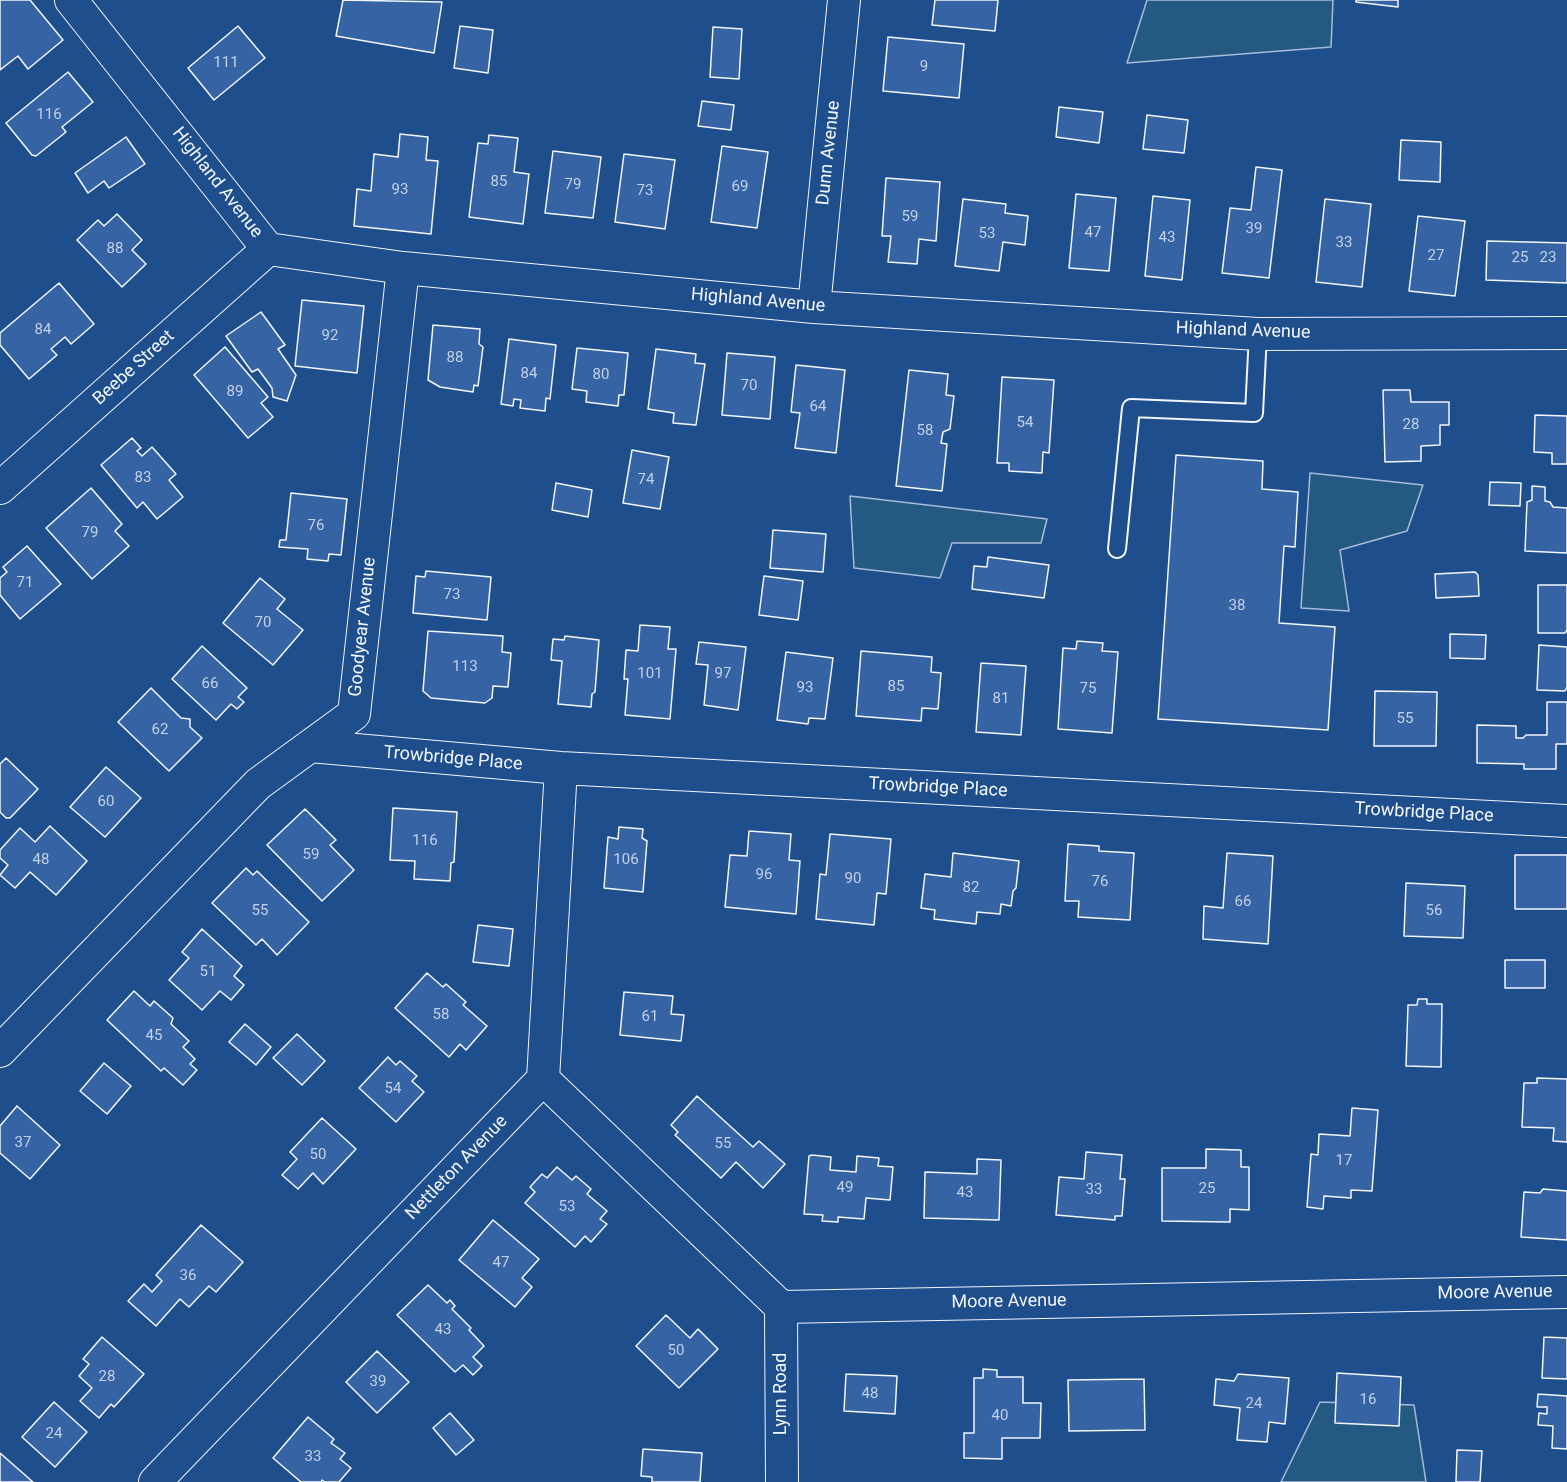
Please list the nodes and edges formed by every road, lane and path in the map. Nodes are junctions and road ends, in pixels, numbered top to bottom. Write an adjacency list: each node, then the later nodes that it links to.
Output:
1 (71, 0): 3 (street, Highland Avenue)
2 (844, 0): 5 (street, Dunn Avenue)
3 (268, 249): 4 (street, Highland Avenue); 8 (street, Beebe Street)
4 (403, 268): 5 (street, Highland Avenue); 10 (street, Goodyear Avenue)
5 (814, 307): 7 (street, Highland Avenue)
6 (1567, 333): 7 (street, Highland Avenue)
7 (1258, 334): 9 (lane)
8 (0, 488)
9 (1117, 549)
10 (310, 746): 11 (street, Trowbridge Place); 13 (street, Goodyear Avenue)
11 (561, 768): 12 (street, Trowbridge Place); 14 (street)
12 (1567, 821)
13 (0, 1051)
14 (543, 1079): 16 (street); 17 (street, Nettleton Avenue)
15 (1567, 1292): 16 (street, Moore Avenue)
16 (781, 1307): 18 (street, Lynn Road)
17 (155, 1482)
18 (782, 1482)

